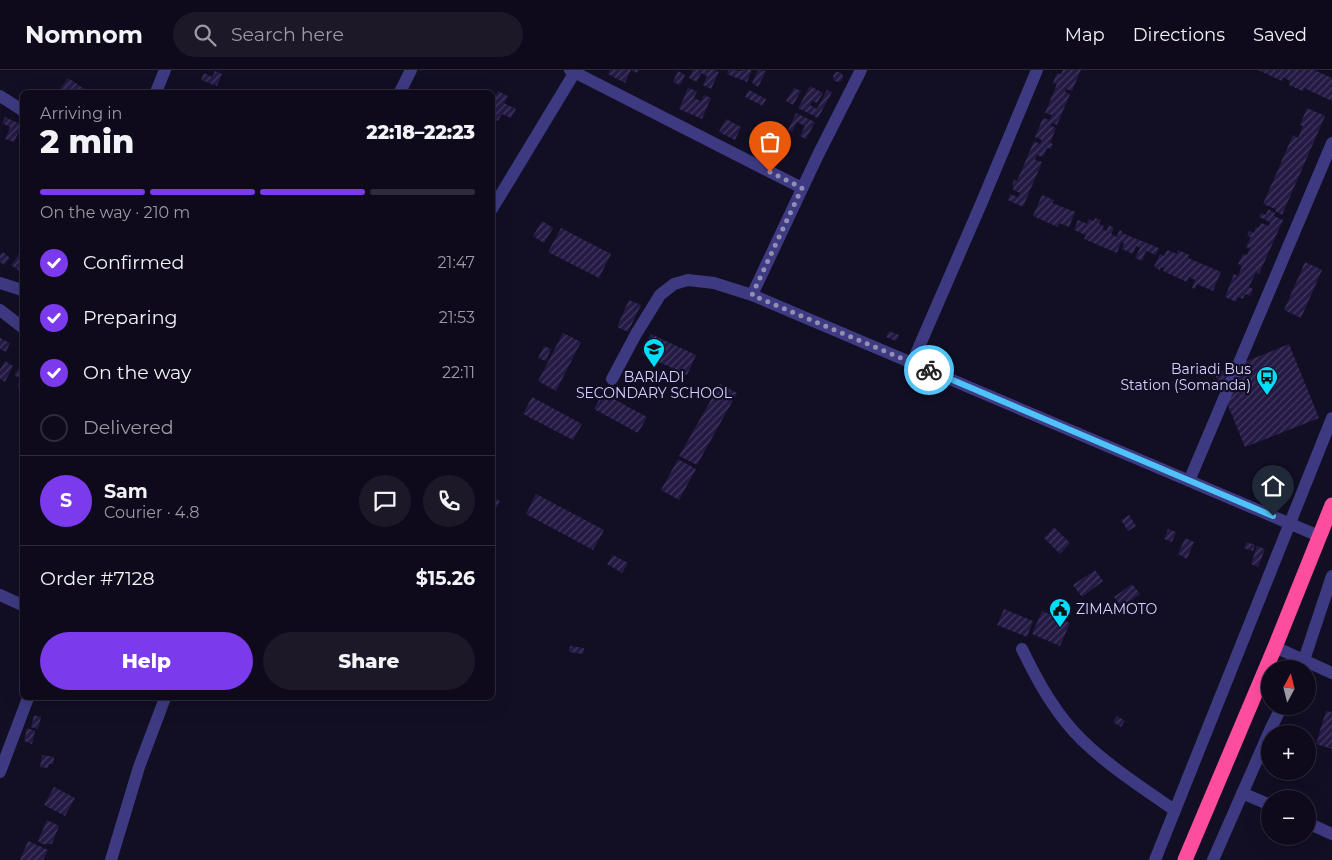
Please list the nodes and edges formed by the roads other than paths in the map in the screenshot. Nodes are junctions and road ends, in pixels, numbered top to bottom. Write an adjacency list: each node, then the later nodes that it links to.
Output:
1 (165, 70): 6 (street)
2 (412, 70): 7 (street)
3 (861, 70): 11 (street)
4 (1037, 70): 18 (street)
5 (573, 71): 11 (street); 12 (street)
6 (157, 90)
7 (401, 90)
8 (0, 96): 9 (street)
9 (20, 109)
10 (1332, 143): 21 (street)
11 (802, 188): 15 (street)
12 (495, 204)
13 (0, 283): 14 (street)
14 (20, 289)
15 (752, 295): 18 (street); 19 (street)
16 (0, 310): 17 (street)
17 (20, 325)
18 (912, 363): 21 (street)
19 (612, 379)
20 (1332, 418): 23 (street)
21 (1189, 481): 23 (street)
22 (1332, 505): 24 (highway)
23 (1290, 523): 24 (street); 40 (street)
24 (1319, 536): 28 (highway)
25 (1332, 576): 31 (street)
26 (0, 595): 27 (street)
27 (20, 604)
28 (1275, 647): 30 (street); 45 (highway)
29 (1022, 649): 40 (street)
30 (1295, 660)
31 (1305, 660)
32 (1316, 669): 33 (street)
33 (1332, 673)
34 (27, 700): 37 (street)
35 (164, 700): 43 (street)
36 (1278, 715): 38 (street)
37 (0, 772)
38 (1242, 792): 39 (street); 46 (street)
39 (1261, 802)
40 (1174, 810): 44 (street)
41 (1316, 827): 42 (street)
42 (1332, 834)
43 (111, 860)
44 (1155, 860)
45 (1185, 860)
46 (1213, 860)

